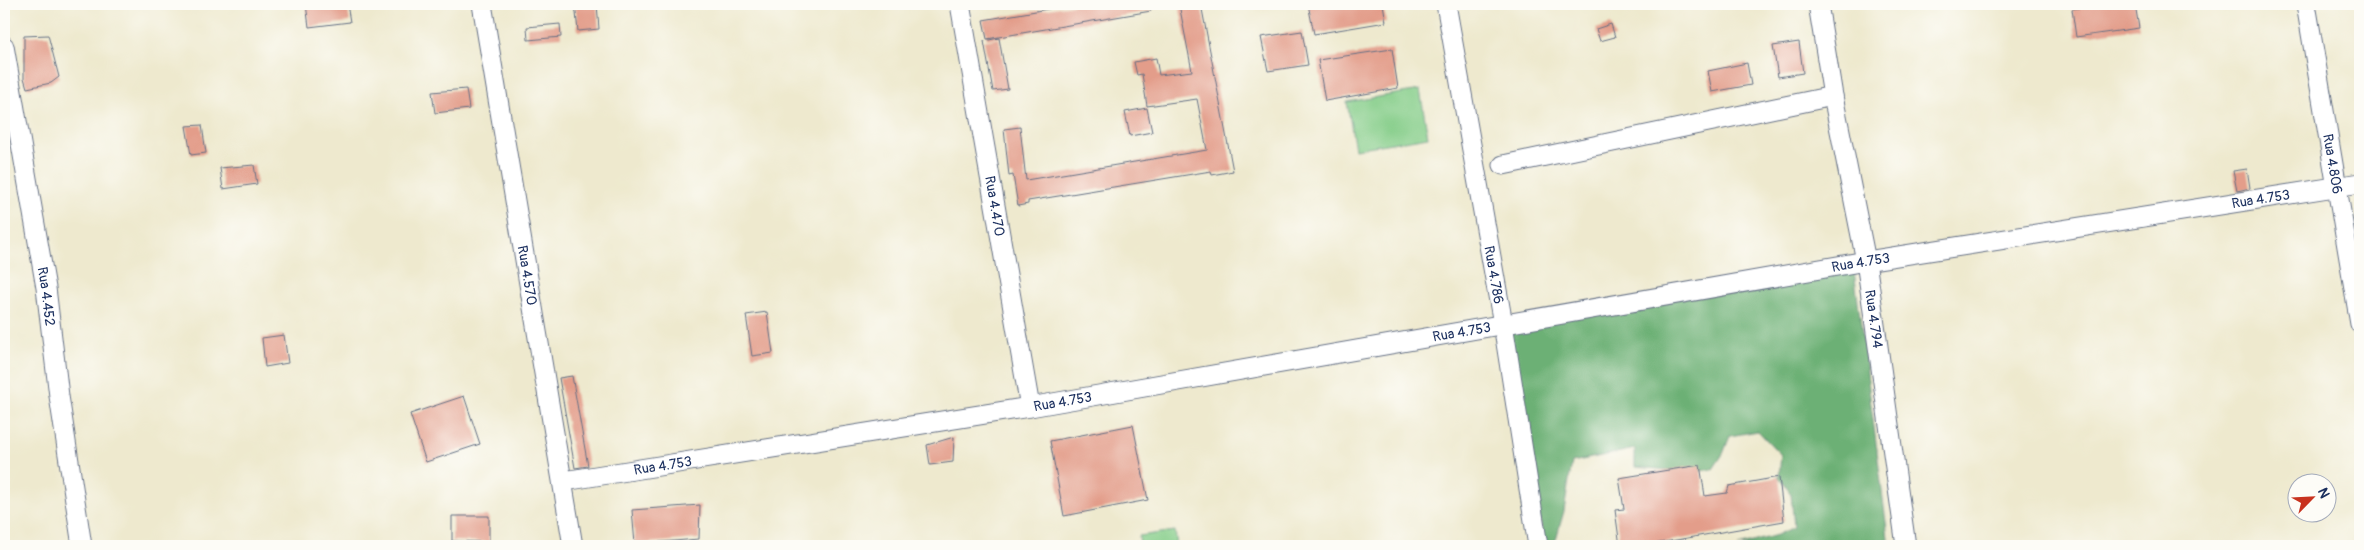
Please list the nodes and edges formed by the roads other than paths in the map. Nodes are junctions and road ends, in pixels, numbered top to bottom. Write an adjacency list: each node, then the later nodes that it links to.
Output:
1 (482, 4): 15 (street, Rua 4.570)
2 (960, 4): 14 (street, Rua 4.470)
3 (1446, 4): 12 (street, Rua 4.786)
4 (1818, 4): 7 (street, Rua 4.794)
5 (2306, 4): 10 (street, Rua 4.806)
6 (4, 46): 16 (street, Rua 4.452)
7 (1833, 96): 8 (street); 11 (street, Rua 4.794)
8 (1503, 165)
9 (2360, 183): 10 (street, Rua 4.753)
10 (2338, 187): 11 (street, Rua 4.753); 13 (street, Rua 4.806)
11 (1866, 261): 12 (street, Rua 4.753); 19 (street, Rua 4.794)
12 (1503, 324): 14 (street, Rua 4.753); 18 (street, Rua 4.786)
13 (2360, 324)
14 (1030, 407): 15 (street, Rua 4.753)
15 (564, 481): 17 (street, Rua 4.570)
16 (82, 546)
17 (574, 546)
18 (1538, 546)
19 (1906, 546)

